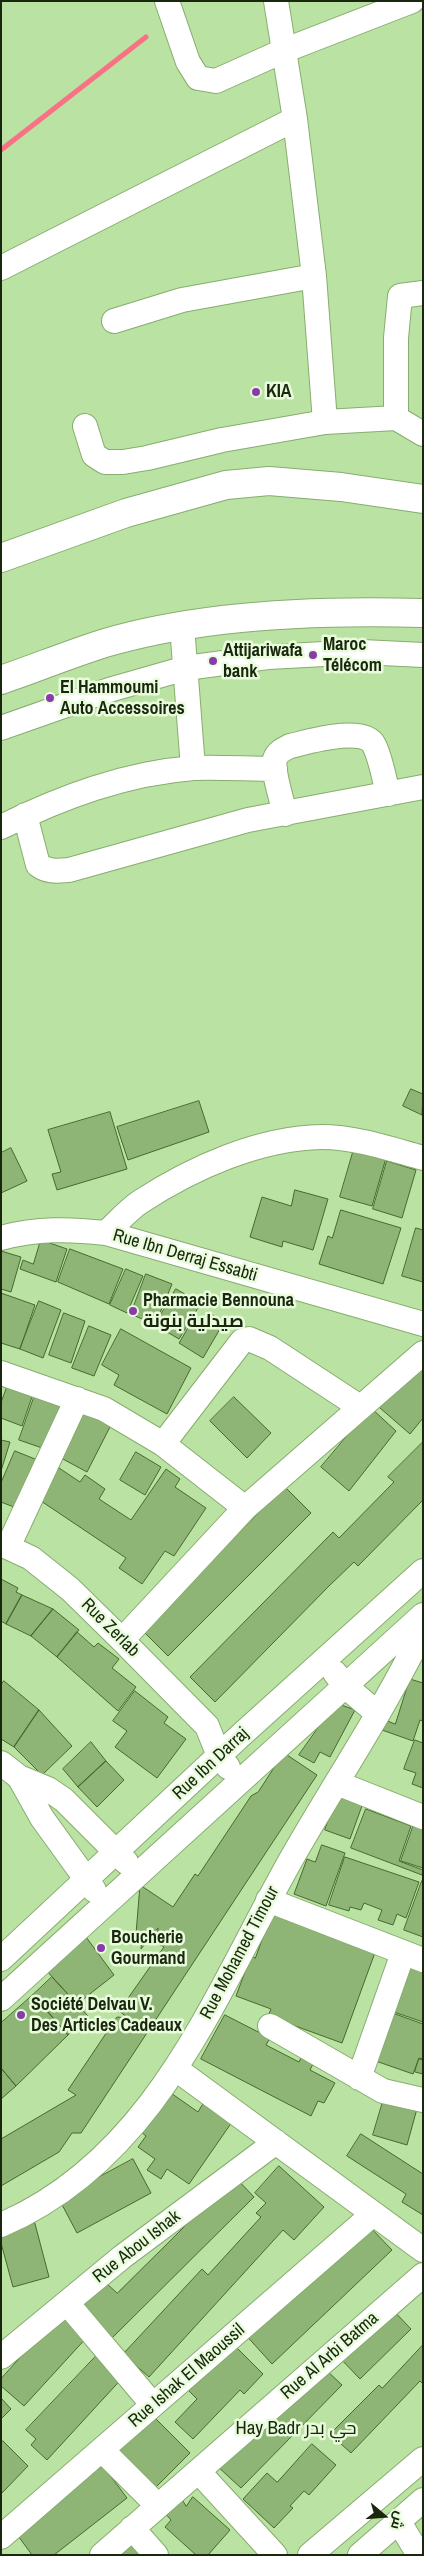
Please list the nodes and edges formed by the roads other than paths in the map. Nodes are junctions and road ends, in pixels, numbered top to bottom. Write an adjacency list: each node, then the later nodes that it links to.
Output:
1 (167, 1): 4 (street)
2 (276, 1): 4 (street)
3 (412, 1): 4 (street)
4 (283, 51): 5 (street)
5 (295, 119): 6 (street); 7 (street)
6 (1, 268)
7 (314, 276): 9 (street); 11 (street)
8 (423, 293): 10 (street)
9 (114, 320)
10 (396, 418): 11 (street); 13 (street)
11 (325, 422): 12 (street)
12 (85, 426)
13 (423, 434)
14 (423, 499): 15 (main road)
15 (1, 558)
16 (423, 613): 17 (main road)
17 (182, 626): 19 (street); 20 (main road)
18 (423, 655): 19 (street)
19 (186, 668): 21 (street); 22 (street)
20 (1, 680)
21 (1, 728)
22 (193, 768): 23 (street); 27 (street)
23 (275, 769): 25 (street); 26 (street)
24 (423, 787): 25 (street)
25 (388, 794): 26 (street)
26 (285, 814): 27 (street)
27 (25, 815): 28 (street)
28 (1, 827)
29 (423, 1158): 30 (street)
30 (106, 1233): 31 (street, Rue Ibn Derraj Essabti); 32 (street, Rue Ibn Derraj Essabti)
31 (1, 1238)
32 (423, 1324)
33 (423, 1353): 36 (street)
34 (1, 1373): 35 (street)
35 (77, 1398): 37 (street); 39 (street)
36 (360, 1407): 37 (street); 38 (street)
37 (163, 1444): 38 (street)
38 (245, 1508): 44 (street)
39 (5, 1546): 44 (street, Rue ZerIab)
40 (414, 1579): 41 (street); 45 (street, Rue Ibn Darraj)
41 (423, 1607)
42 (423, 1615): 47 (street, Rue Ibn Darraj)
43 (423, 1630): 46 (street, Rue Mohamed Timour)
44 (122, 1640): 49 (street, Rue ZerIab)
45 (325, 1660): 47 (street); 50 (street, Rue Ibn Darraj)
46 (414, 1669): 48 (street, Rue Mohamed Timour)
47 (345, 1686): 48 (street); 52 (street, Rue Ibn Darraj)
48 (377, 1713): 55 (street, Rue Mohamed Timour)
49 (207, 1726): 50 (street, Rue ZerIab); 51 (street, Rue ZerIab)
50 (240, 1736): 51 (street, Rue Ibn Darraj); 52 (street)
51 (219, 1756): 54 (street, Rue ZerIab); 57 (street, Rue Ibn Darraj)
52 (262, 1762): 54 (street, Rue Ibn Darraj)
53 (10, 1770): 57 (street); 59 (street)
54 (241, 1782): 58 (street, Rue Ibn Darraj)
55 (337, 1783): 56 (street); 60 (street, Rue Mohamed Timour)
56 (423, 1817)
57 (116, 1851): 58 (street); 59 (street, Rue Ibn Darraj)
58 (137, 1875): 61 (street, Rue Ibn Darraj)
59 (85, 1879): 61 (street); 63 (street, Rue Ibn Darraj)
60 (268, 1900): 62 (street); 66 (street, Rue Mohamed Timour)
61 (105, 1904): 64 (street, Rue Ibn Darraj)
62 (413, 1956): 67 (street)
63 (1, 1959)
64 (1, 2000)
65 (270, 2026): 67 (street)
66 (176, 2068): 69 (street); 71 (street, Rue Mohamed Timour)
67 (359, 2078): 68 (street)
68 (423, 2100)
69 (276, 2142): 70 (street); 74 (street, Rue Abou Ishak)
70 (373, 2214): 72 (street); 76 (street, Rue Ishak El Maoussil)
71 (1, 2225)
72 (423, 2250)
73 (423, 2276): 79 (street, Rue Al Arbi Batma)
74 (67, 2303): 75 (street, Rue Abou Ishak); 76 (street)
75 (1, 2357)
76 (153, 2405): 77 (street, Rue Ishak El Maoussil)
77 (102, 2450): 81 (street); 84 (street, Rue Ishak El Maoussil)
78 (423, 2459): 90 (street)
79 (198, 2471): 81 (street, Rue Al Arbi Batma); 89 (street)
80 (423, 2500): 82 (street)
81 (158, 2506): 83 (street, Rue Al Arbi Batma)
82 (399, 2522): 91 (street); 92 (street)
83 (132, 2528): 87 (street, Rue Al Arbi Batma); 88 (street)
84 (1, 2537)
85 (1, 2549): 86 (street)
86 (6, 2555)
87 (102, 2555)
88 (156, 2555)
89 (275, 2555)
90 (310, 2555)
91 (360, 2555)
92 (419, 2555)

